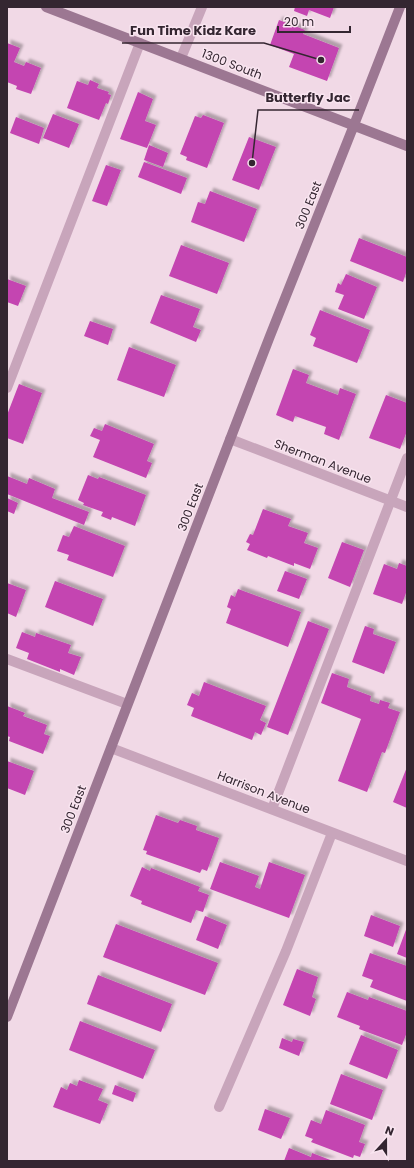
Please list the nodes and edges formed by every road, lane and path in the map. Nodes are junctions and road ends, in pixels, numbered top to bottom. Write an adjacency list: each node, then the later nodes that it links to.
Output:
1 (46, 7): 4 (street, 1300 South)
2 (202, 7): 5 (street)
3 (400, 7): 6 (street, 300 East)
4 (140, 43): 5 (street, 1300 South); 8 (street)
5 (181, 58): 6 (street, 1300 South)
6 (354, 125): 7 (street, 1300 South); 9 (street, 300 East)
7 (407, 146)
8 (7, 388)
9 (230, 439): 11 (street, Sherman Avenue); 14 (street, 300 East)
10 (407, 458): 11 (street)
11 (391, 500): 12 (street, Sherman Avenue); 16 (street)
12 (407, 507)
13 (7, 659): 14 (street)
14 (127, 704): 15 (street, 300 East)
15 (111, 748): 16 (street, Harrison Avenue); 19 (street, 300 East)
16 (272, 810): 17 (street, Harrison Avenue)
17 (332, 833): 18 (street, Harrison Avenue); 20 (street)
18 (407, 862)
19 (7, 1017)
20 (219, 1107)

